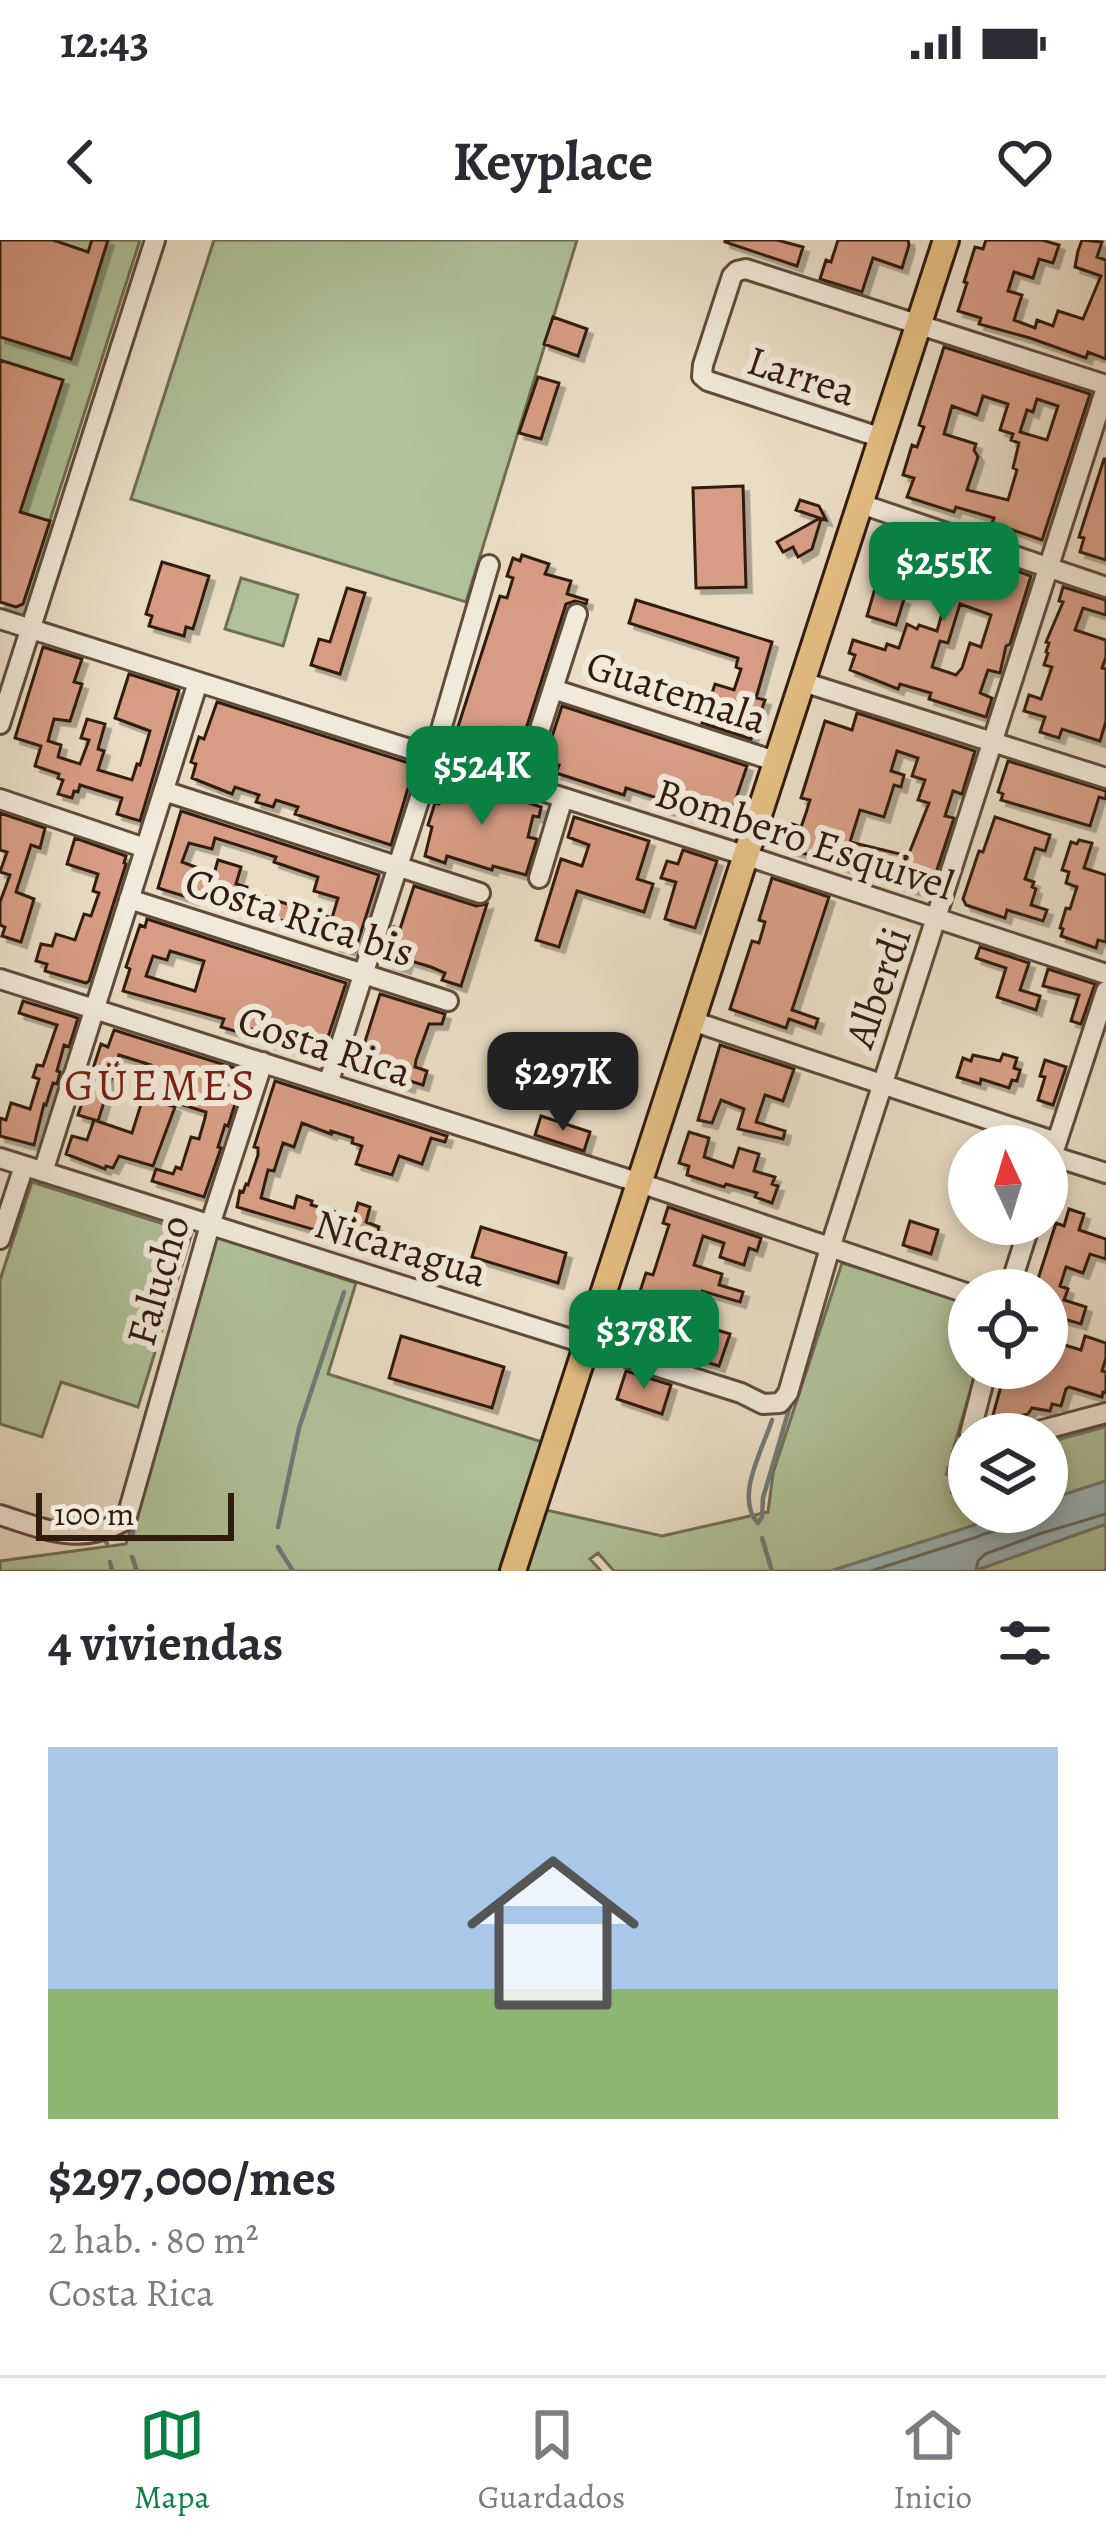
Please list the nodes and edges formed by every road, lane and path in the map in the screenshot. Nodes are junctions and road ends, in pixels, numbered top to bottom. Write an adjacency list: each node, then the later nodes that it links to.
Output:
1 (155, 240): 12 (street)
2 (946, 240): 3 (main road)
3 (919, 326): 4 (street); 5 (main road); 5 (street, Larrea)
4 (1106, 387): 8 (street, Alberdi)
5 (881, 438): 6 (main road)
6 (861, 504): 8 (street); 14 (main road)
7 (489, 565): 18 (street)
8 (1048, 568): 9 (street); 17 (street, Alberdi)
9 (1106, 587)
10 (577, 614): 15 (street)
11 (0, 619): 12 (street, Bombero Esquivel)
12 (30, 628): 13 (street, Bombero Esquivel); 16 (street)
13 (198, 682): 18 (street, Bombero Esquivel); 22 (street)
14 (803, 682): 17 (street, Guatemala); 19 (main road)
15 (553, 689): 19 (street, Guatemala); 21 (street)
16 (0, 724)
17 (992, 742): 20 (street, Guatemala); 31 (street, Alberdi)
18 (433, 757): 21 (street, Bombero Esquivel); 27 (street)
19 (778, 761): 26 (main road)
20 (1106, 778)
21 (522, 785): 23 (street, Bombero Esquivel)
22 (164, 791): 25 (street); 27 (street)
23 (563, 798): 26 (street, Bombero Esquivel); 28 (street)
24 (0, 799): 25 (street)
25 (145, 848): 30 (street)
26 (747, 856): 31 (street, Bombero Esquivel); 38 (main road)
27 (398, 867): 29 (street); 32 (street)
28 (539, 878)
29 (480, 893)
30 (129, 898): 32 (street, Costa Rica bis); 37 (street)
31 (938, 919): 33 (street, Bombero Esquivel); 41 (street, Alberdi)
32 (363, 974): 36 (street, Costa Rica bis); 40 (street)
33 (1106, 974)
34 (0, 979): 37 (street, Costa Rica)
35 (1106, 991): 43 (street)
36 (448, 1001)
37 (94, 1009): 39 (street, Costa Rica); 46 (street)
38 (692, 1021): 41 (street); 48 (main road)
39 (263, 1062): 40 (street, Costa Rica); 49 (street, Falucho)
40 (328, 1084): 48 (street, Costa Rica)
41 (882, 1084): 42 (street); 51 (street, Alberdi)
42 (977, 1125)
43 (1062, 1125)
44 (0, 1158): 46 (street, Nicaragua)
45 (1068, 1162): 47 (street)
46 (33, 1169): 49 (street, Nicaragua); 50 (street)
47 (1106, 1173)
48 (640, 1183): 51 (street, Costa Rica); 53 (main road)
49 (210, 1225): 53 (street, Nicaragua); 57 (street, Falucho)
50 (0, 1239)
51 (830, 1248): 52 (street, Costa Rica); 54 (street, Alberdi)
52 (948, 1287)
53 (588, 1343): 54 (street, Nicaragua); 58 (main road)
54 (780, 1403)
55 (1106, 1413): 56 (street)
56 (1068, 1423)
57 (0, 1515)
58 (514, 1571)

